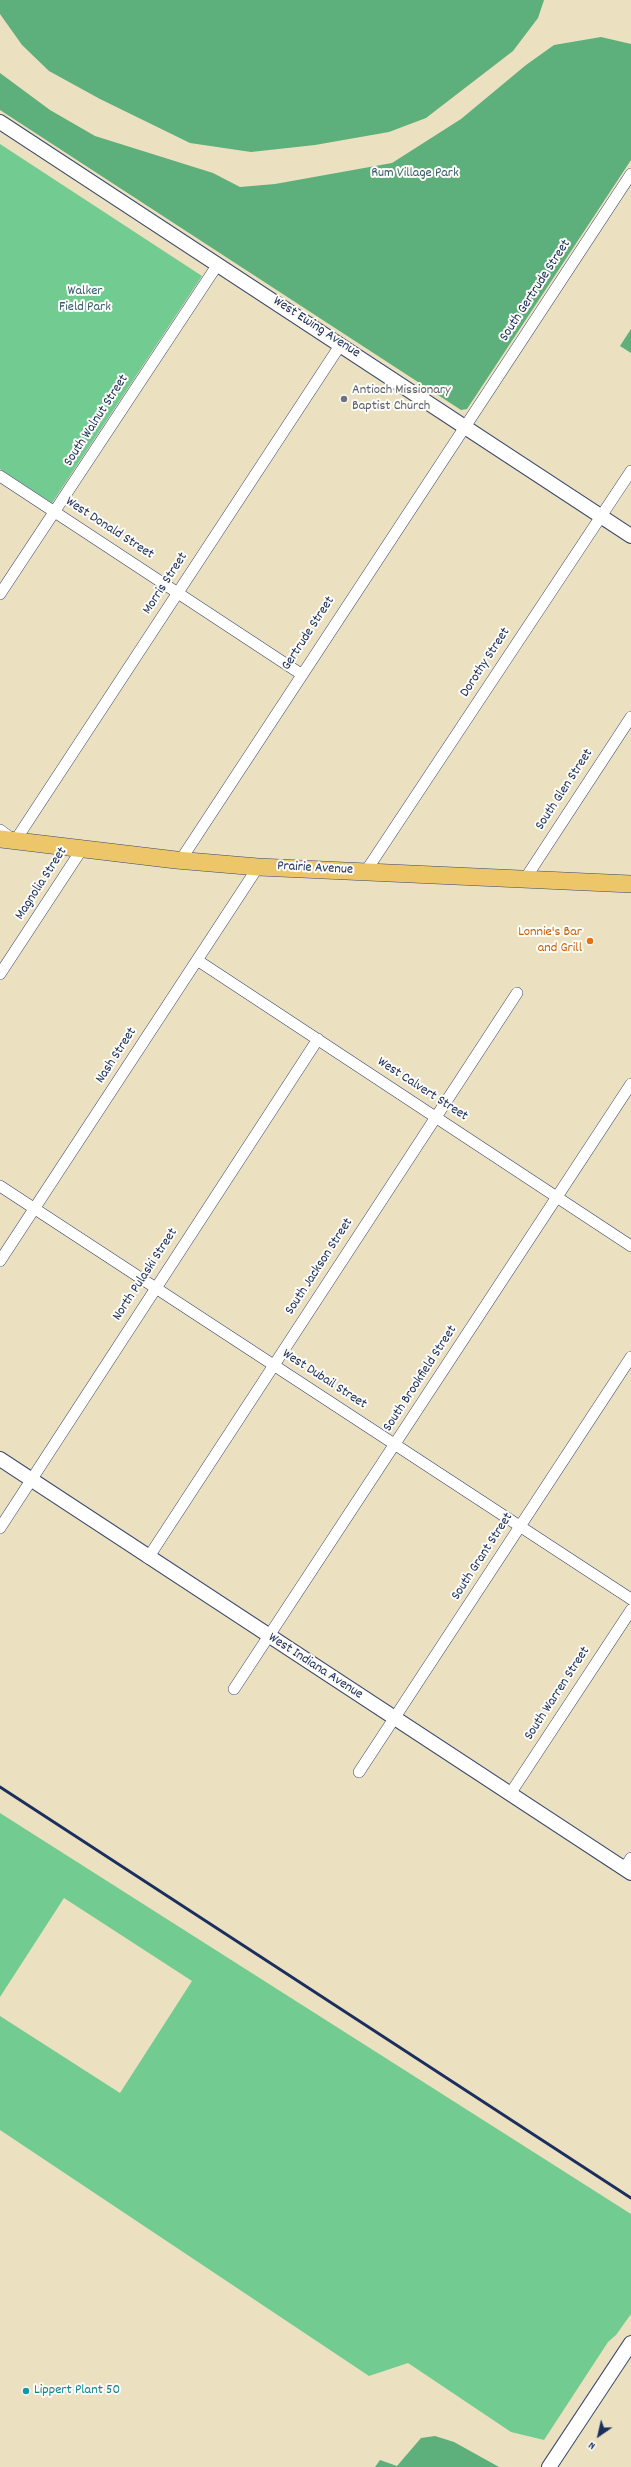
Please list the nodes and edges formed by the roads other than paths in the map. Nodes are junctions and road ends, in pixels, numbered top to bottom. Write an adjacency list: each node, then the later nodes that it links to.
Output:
1 (0, 122): 3 (street, West Ewing Avenue)
2 (631, 174): 5 (street, South Gertrude Street)
3 (218, 264): 4 (street, West Ewing Avenue); 8 (street, South Walnut Street)
4 (342, 344): 5 (street, West Ewing Avenue); 11 (street, Morris Street)
5 (466, 426): 9 (street, West Ewing Avenue); 13 (street, Gertrude Street)
6 (631, 471): 9 (street, Dorothy Street)
7 (0, 476): 8 (street, West Donald Street)
8 (55, 512): 11 (street, West Donald Street); 12 (street, South Walnut Street)
9 (601, 516): 10 (street, West Ewing Avenue); 20 (street, Dorothy Street)
10 (631, 536)
11 (179, 593): 13 (street, West Donald Street); 16 (street, Morris Street)
12 (0, 594)
13 (301, 674): 18 (street, Gertrude Street)
14 (631, 718): 21 (street, South Glen Street)
15 (0, 830): 16 (street)
16 (8, 840): 17 (main road, Prairie Avenue)
17 (82, 849): 18 (main road, Prairie Avenue); 24 (street, Magnolia Street)
18 (180, 861): 19 (main road, Prairie Avenue)
19 (258, 867): 20 (main road, Prairie Avenue); 23 (street, Nash Street)
20 (366, 872): 21 (main road, Prairie Avenue)
21 (525, 879): 22 (main road, Prairie Avenue)
22 (631, 884)
23 (197, 960): 26 (street, West Calvert Street); 31 (street, Nash Street)
24 (0, 974)
25 (517, 993): 28 (street, South Jackson Street)
26 (318, 1039): 28 (street, West Calvert Street); 34 (street, North Pulaski Street)
27 (631, 1084): 30 (street, South Brookfield Street)
28 (436, 1116): 30 (street, West Calvert Street); 36 (street, South Jackson Street)
29 (0, 1186): 31 (street, West Dubail Street)
30 (558, 1196): 32 (street, West Calvert Street); 37 (street, South Brookfield Street)
31 (34, 1208): 33 (street, Nash Street); 34 (street, West Dubail Street)
32 (631, 1246)
33 (0, 1261)
34 (156, 1288): 36 (street, West Dubail Street); 39 (street, North Pulaski Street)
35 (631, 1357): 40 (street, South Grant Street)
36 (274, 1365): 37 (street, West Dubail Street); 42 (street, South Jackson Street)
37 (396, 1444): 40 (street, West Dubail Street); 45 (street, South Brookfield Street)
38 (0, 1459): 39 (street, West Indiana Avenue)
39 (31, 1480): 41 (street, North Pulaski Street); 42 (street, West Indiana Avenue)
40 (520, 1527): 43 (street, West Dubail Street); 47 (street, South Grant Street)
41 (0, 1528)
42 (148, 1558): 45 (street, West Indiana Avenue)
43 (631, 1599)
44 (631, 1610): 49 (street, South Warren Street)
45 (269, 1637): 46 (street, South Brookfield Street); 47 (street, West Indiana Avenue)
46 (234, 1690)
47 (395, 1718): 48 (street, South Grant Street); 49 (street, West Indiana Avenue)
48 (359, 1772)
49 (510, 1794): 50 (street, West Indiana Avenue)
50 (629, 1867)
51 (631, 2343): 52 (street)
52 (549, 2467)

